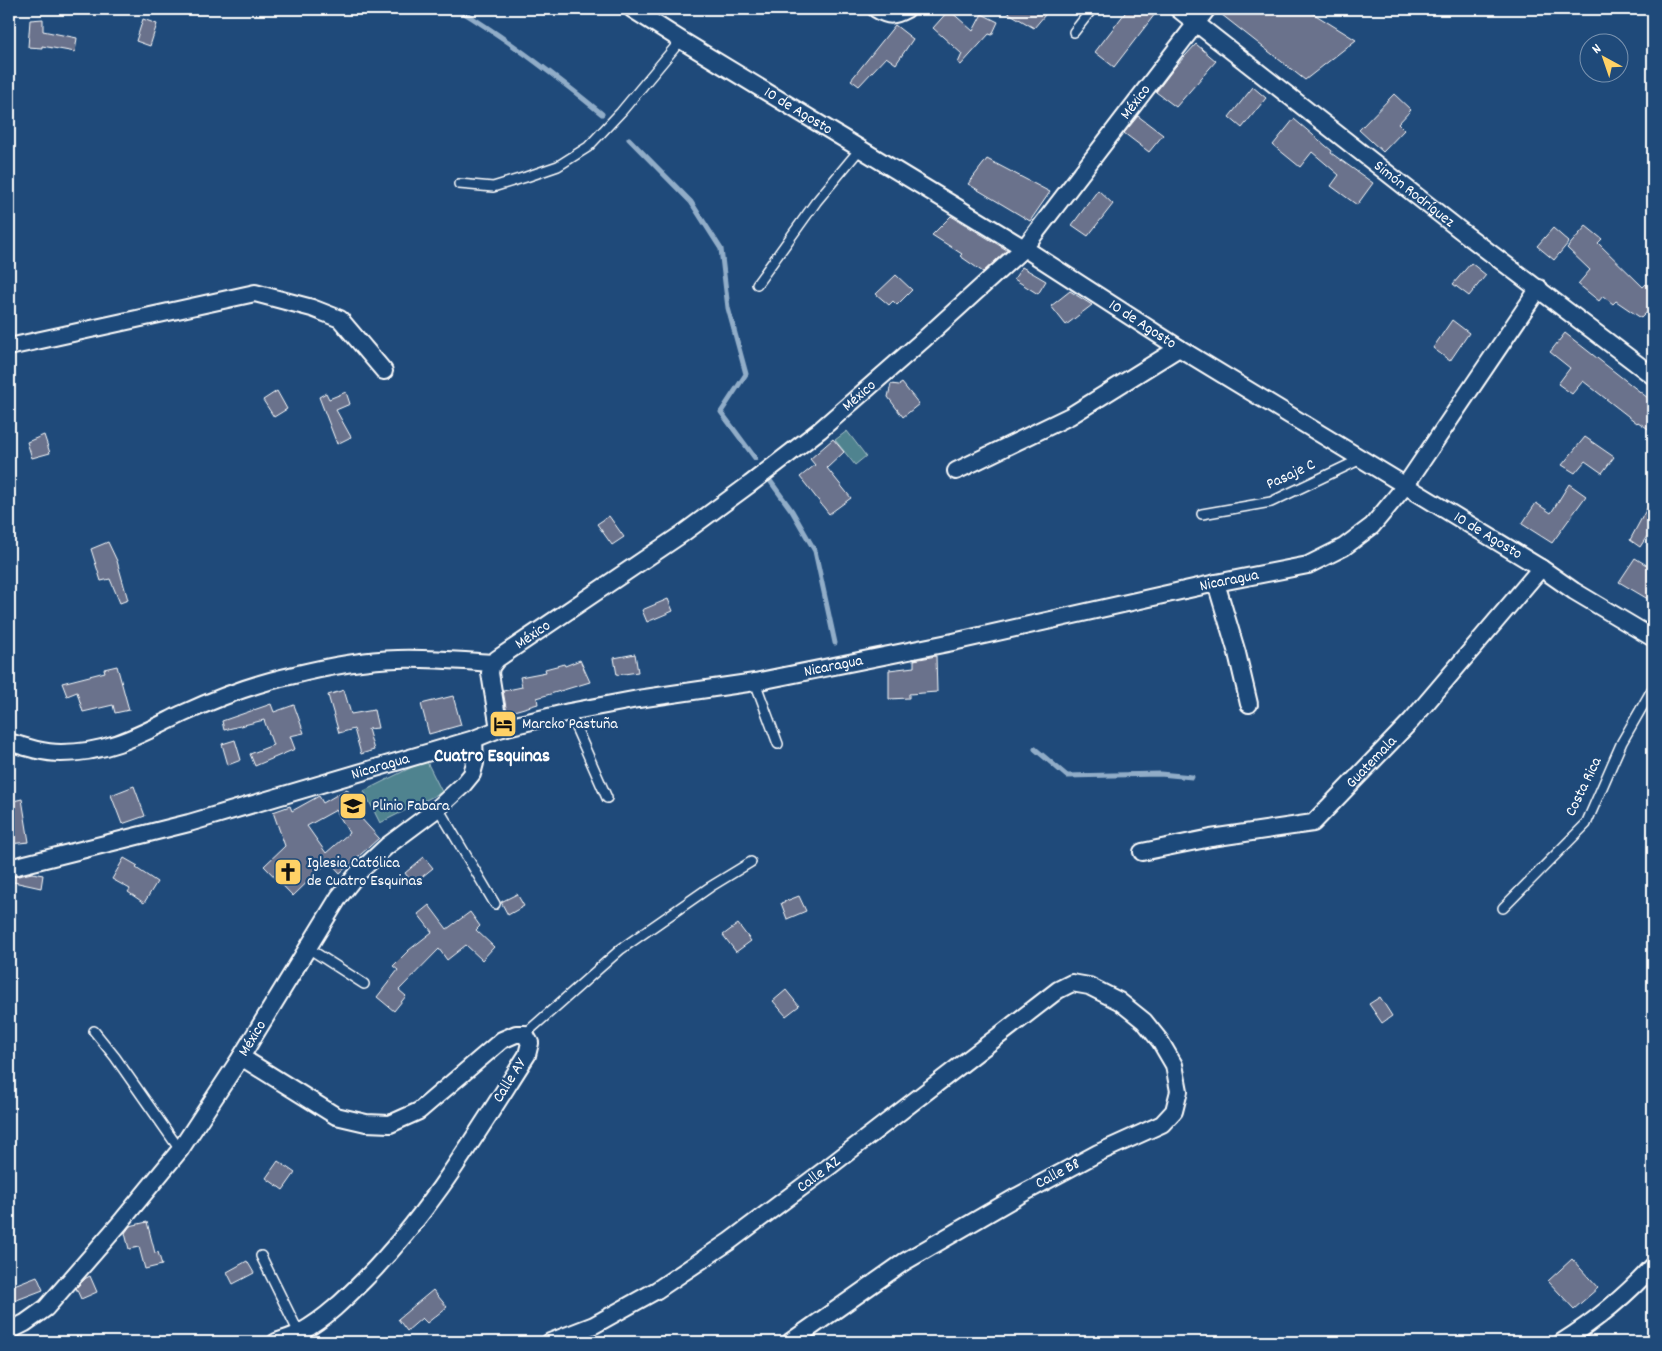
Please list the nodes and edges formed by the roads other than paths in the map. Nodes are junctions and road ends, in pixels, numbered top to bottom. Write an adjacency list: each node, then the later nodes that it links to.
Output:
1 (632, 9): 9 (street, 10 de Agosto)
2 (876, 9): 3 (street)
3 (907, 9)
4 (1092, 9): 8 (lane)
5 (1178, 9): 7 (street, Simón Rodríguez)
6 (1207, 9): 7 (street, México)
7 (1196, 22): 12 (street, México); 14 (street, Simón Rodríguez)
8 (1074, 32)
9 (681, 40): 10 (street, 10 de Agosto); 11 (lane)
10 (860, 149): 12 (street, 10 de Agosto); 13 (lane)
11 (460, 184)
12 (1024, 248): 16 (street, 10 de Agosto); 26 (street, México)
13 (757, 284)
14 (1539, 288): 18 (street, Simón Rodríguez); 21 (street, Nicaragua)
15 (9, 347): 17 (street)
16 (1179, 348): 19 (street, 10 de Agosto); 20 (street)
17 (384, 371)
18 (1653, 376)
19 (1360, 459): 21 (street, 10 de Agosto); 22 (lane, Pasaje C)
20 (956, 471)
21 (1404, 486): 23 (street, 10 de Agosto); 24 (street, Nicaragua)
22 (1202, 514)
23 (1541, 568): 25 (street, 10 de Agosto); 37 (street, Guatemala)
24 (1216, 583): 27 (street, Nicaragua); 29 (street)
25 (1653, 638)
26 (493, 663): 31 (street); 33 (street)
27 (755, 682): 30 (street, Nicaragua); 34 (lane)
28 (1653, 688): 41 (lane, Costa Rica)
29 (1249, 704)
30 (568, 712): 31 (street, Nicaragua); 35 (lane)
31 (499, 729): 32 (street, Nicaragua)
32 (474, 739): 36 (street, México); 39 (street, Nicaragua)
33 (9, 742)
34 (778, 744)
35 (607, 798)
36 (438, 808): 40 (lane); 42 (street, México)
37 (1142, 852)
38 (751, 862): 46 (lane)
39 (9, 868)
40 (495, 904)
41 (1503, 908)
42 (308, 948): 44 (lane); 47 (street, México)
43 (1072, 983): 54 (street, Calle AZ); 55 (street, Calle B8)
44 (364, 984)
45 (94, 1031): 48 (lane)
46 (524, 1034): 47 (street, Calle AY); 52 (street, Calle AY)
47 (240, 1058): 48 (street, México)
48 (180, 1150): 51 (street, México)
49 (261, 1256): 52 (lane)
50 (1653, 1266): 56 (street)
51 (9, 1331)
52 (299, 1333): 53 (street, Calle AY)
53 (276, 1342)
54 (550, 1342)
55 (790, 1342)
56 (1562, 1342)

